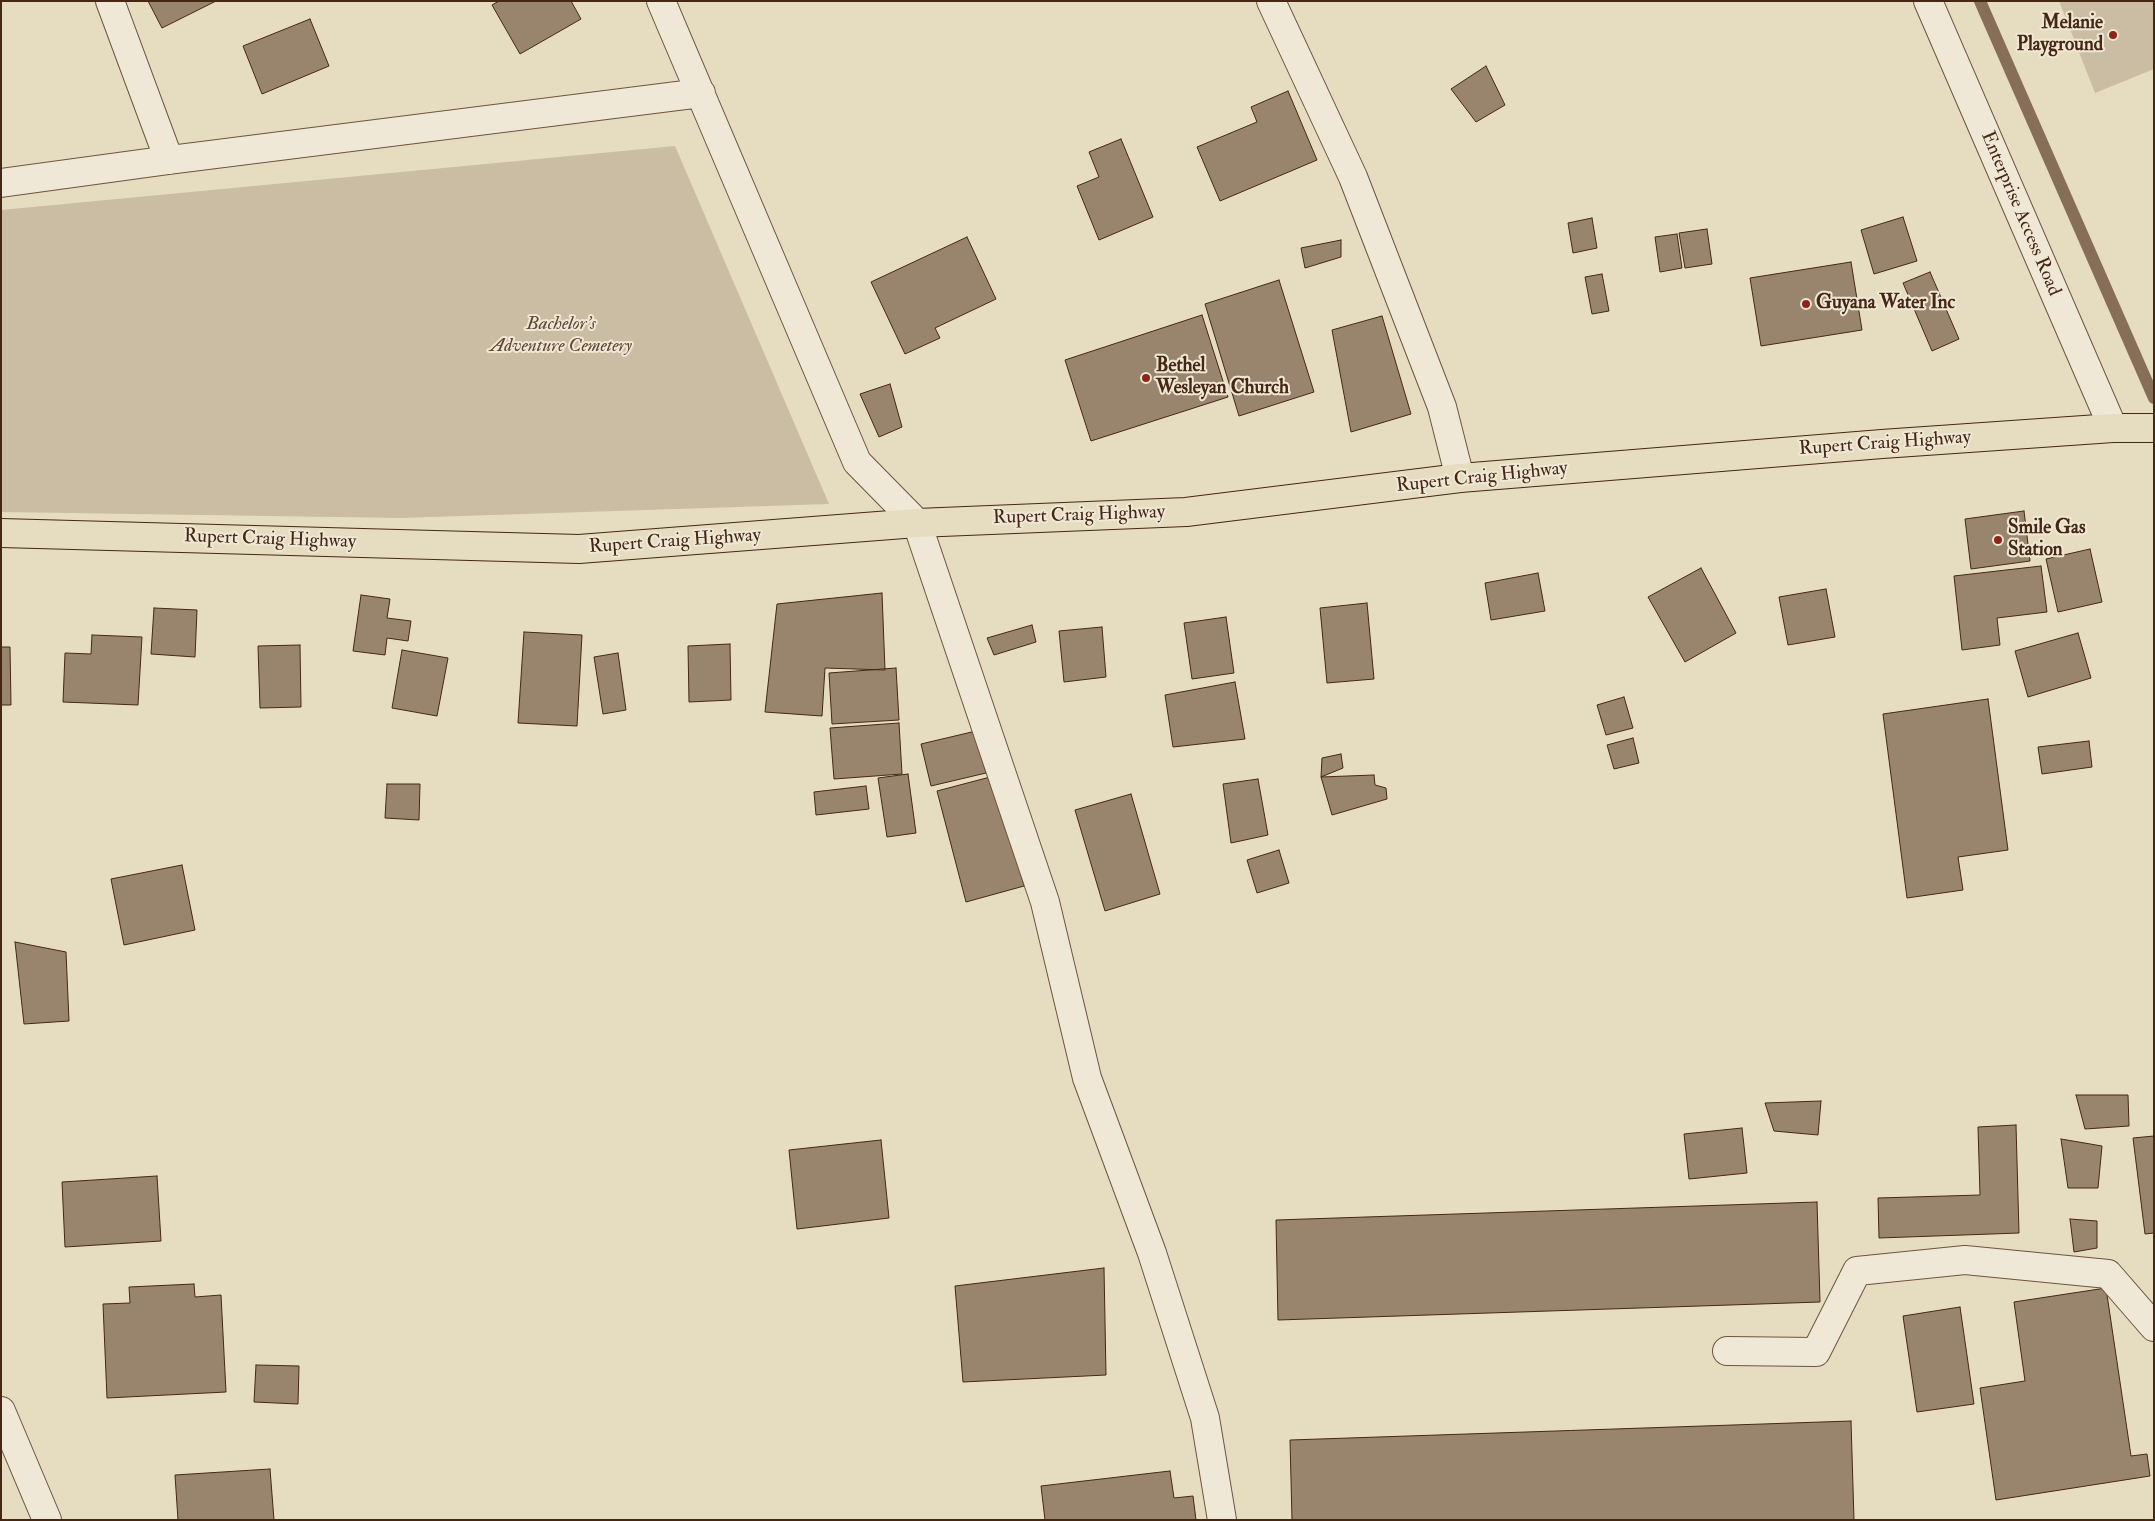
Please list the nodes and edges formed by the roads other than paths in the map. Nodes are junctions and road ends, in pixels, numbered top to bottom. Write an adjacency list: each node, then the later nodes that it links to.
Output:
1 (110, 1): 6 (street)
2 (661, 1): 5 (street)
3 (1271, 1): 10 (street)
4 (1928, 1): 8 (street, Enterprise Access Road)
5 (701, 93): 6 (street); 11 (street)
6 (169, 160): 7 (street)
7 (1, 183)
8 (2112, 428): 9 (main road, Rupert Craig Highway); 10 (main road, Rupert Craig Highway)
9 (2154, 428)
10 (1460, 478): 11 (main road, Rupert Craig Highway)
11 (917, 523): 12 (main road, Rupert Craig Highway); 17 (street)
12 (1, 533)
13 (2154, 1327): 14 (street)
14 (1727, 1351)
15 (1, 1411): 16 (street)
16 (47, 1520)
17 (1222, 1520)

